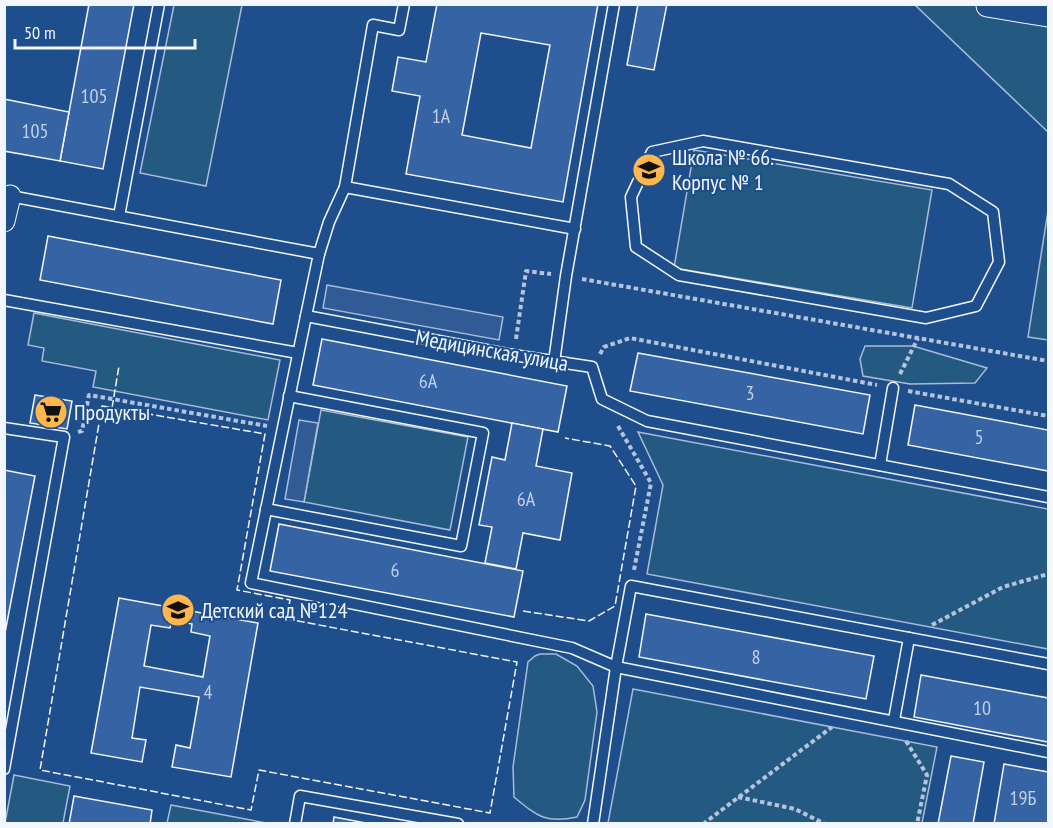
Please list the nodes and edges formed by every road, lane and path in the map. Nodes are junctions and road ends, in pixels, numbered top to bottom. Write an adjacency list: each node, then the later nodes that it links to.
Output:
1 (159, 4): 8 (lane)
2 (404, 4): 6 (lane)
3 (614, 4): 10 (lane)
4 (987, 4): 5 (street)
5 (1048, 16)
6 (345, 188): 10 (lane); 11 (lane)
7 (10, 196): 8 (lane); 9 (street)
8 (119, 216): 11 (lane)
9 (4, 221)
10 (575, 229): 12 (lane)
11 (318, 254): 14 (lane)
12 (566, 276): 16 (path); 18 (path); 20 (lane)
13 (4, 300): 17 (lane)
14 (306, 316): 17 (lane); 18 (lane, Медицинская улица)
15 (926, 318): 15 (lane)
16 (918, 338): 19 (path); 22 (path)
17 (298, 353): 23 (lane)
18 (513, 355): 20 (lane, Медицинская улица)
19 (1048, 361)
20 (555, 362): 21 (lane, Медицинская улица)
21 (592, 367): 22 (path); 24 (lane, Медицинская улица)
22 (893, 388): 25 (path); 29 (lane)
23 (289, 396): 27 (lane); 31 (lane)
24 (602, 399): 29 (lane); 33 (path)
25 (1048, 416)
26 (4, 428): 28 (lane)
27 (282, 429): 28 (path); 31 (lane)
28 (64, 437): 40 (lane)
29 (880, 465): 30 (lane)
30 (1048, 497)
31 (266, 509): 36 (lane)
32 (1048, 574): 34 (path)
33 (631, 586): 34 (lane); 36 (lane)
34 (909, 638): 35 (lane); 38 (lane)
35 (1048, 663)
36 (616, 667): 37 (lane); 44 (lane)
37 (850, 712): 38 (lane); 41 (path)
38 (894, 720): 39 (lane); 47 (path)
39 (1048, 752)
40 (4, 769)
41 (737, 797): 45 (path); 46 (path)
42 (295, 824): 43 (lane)
43 (458, 824)
44 (593, 824)
45 (703, 824)
46 (825, 824)
47 (917, 824)

